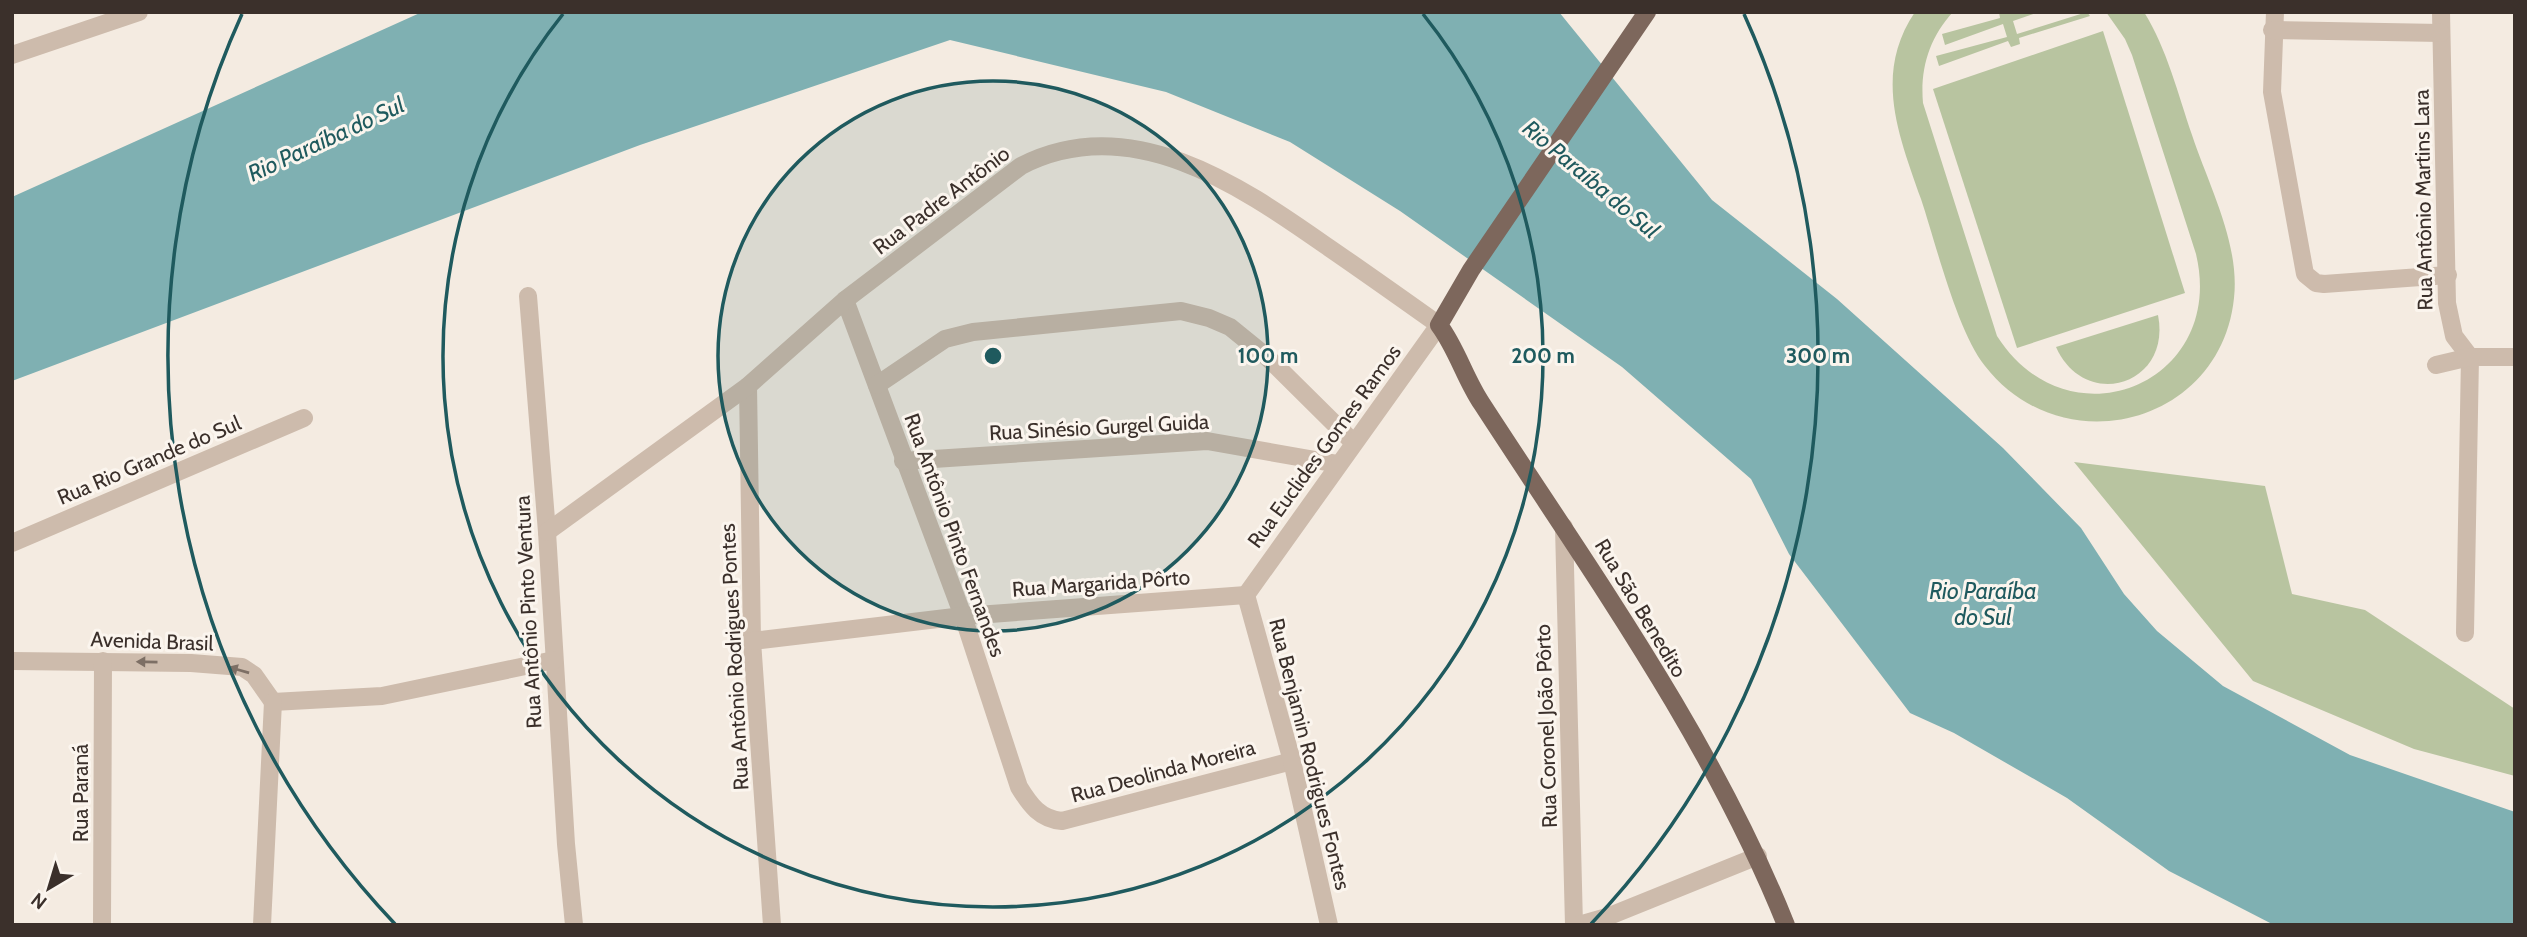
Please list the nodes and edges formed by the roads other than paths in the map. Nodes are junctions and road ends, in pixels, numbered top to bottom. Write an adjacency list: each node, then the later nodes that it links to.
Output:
1 (139, 12): 6 (street)
2 (1647, 12): 10 (main road)
3 (2441, 12): 5 (street, Rua Antônio Martins Lara)
4 (2274, 21): 5 (street); 7 (street)
5 (2441, 33): 7 (street, Rua Antônio Martins Lara)
6 (12, 55)
7 (2448, 275): 11 (street, Rua Antônio Martins Lara)
8 (528, 296): 21 (street, Rua Antônio Pinto Ventura)
9 (845, 300): 10 (street, Rua Padre Antônio); 14 (street, Rua Antônio Pinto Fernandes); 15 (street, Rua Padre Antônio)
10 (1440, 325): 17 (street, Rua Euclides Gomes Ramos); 20 (main road, Rua São Benedito)
11 (2470, 357): 12 (street); 13 (street); 25 (street)
12 (2515, 358)
13 (2436, 365)
14 (877, 385): 17 (street); 18 (street, Rua Antônio Pinto Fernandes)
15 (748, 386): 21 (street, Rua Padre Antônio); 26 (street, Rua Antônio Rodrigues Pontes)
16 (304, 418): 22 (street, Rua Rio Grande do Sul)
17 (1354, 443): 19 (street, Rua Euclides Gomes Ramos)
18 (903, 461): 19 (street, Rua Sinésio Gurgel Guida); 24 (street, Rua Antônio Pinto Fernandes)
19 (1338, 464): 23 (street, Rua Euclides Gomes Ramos)
20 (1564, 527): 33 (main road, Rua São Benedito); 39 (street, Rua Coronel João Pôrto)
21 (547, 533): 27 (street, Rua Antônio Pinto Ventura)
22 (12, 543)
23 (1246, 595): 24 (street, Rua Margarida Pôrto); 31 (street, Rua Benjamin Rodrigues Fontes)
24 (963, 616): 26 (street, Rua Margarida Pôrto); 32 (street, Rua Antônio Pinto Fernandes)
25 (2465, 633)
26 (752, 641): 37 (street, Rua Antônio Rodrigues Pontes)
27 (554, 660): 30 (street); 36 (street, Rua Antônio Pinto Ventura)
28 (12, 661): 29 (street, Avenida Brasil)
29 (103, 661): 30 (street, Avenida Brasil, one-way to 29); 34 (street, Rua Paraná)
30 (273, 702): 35 (street)
31 (1292, 761): 32 (street, Rua Deolinda Moreira); 38 (street, Rua Benjamin Rodrigues Fontes)
32 (1019, 787)
33 (1758, 856): 39 (street); 40 (main road, Rua São Benedito)
34 (102, 925)
35 (262, 925)
36 (574, 925)
37 (772, 925)
38 (1329, 925)
39 (1576, 925)
40 (1786, 925)

